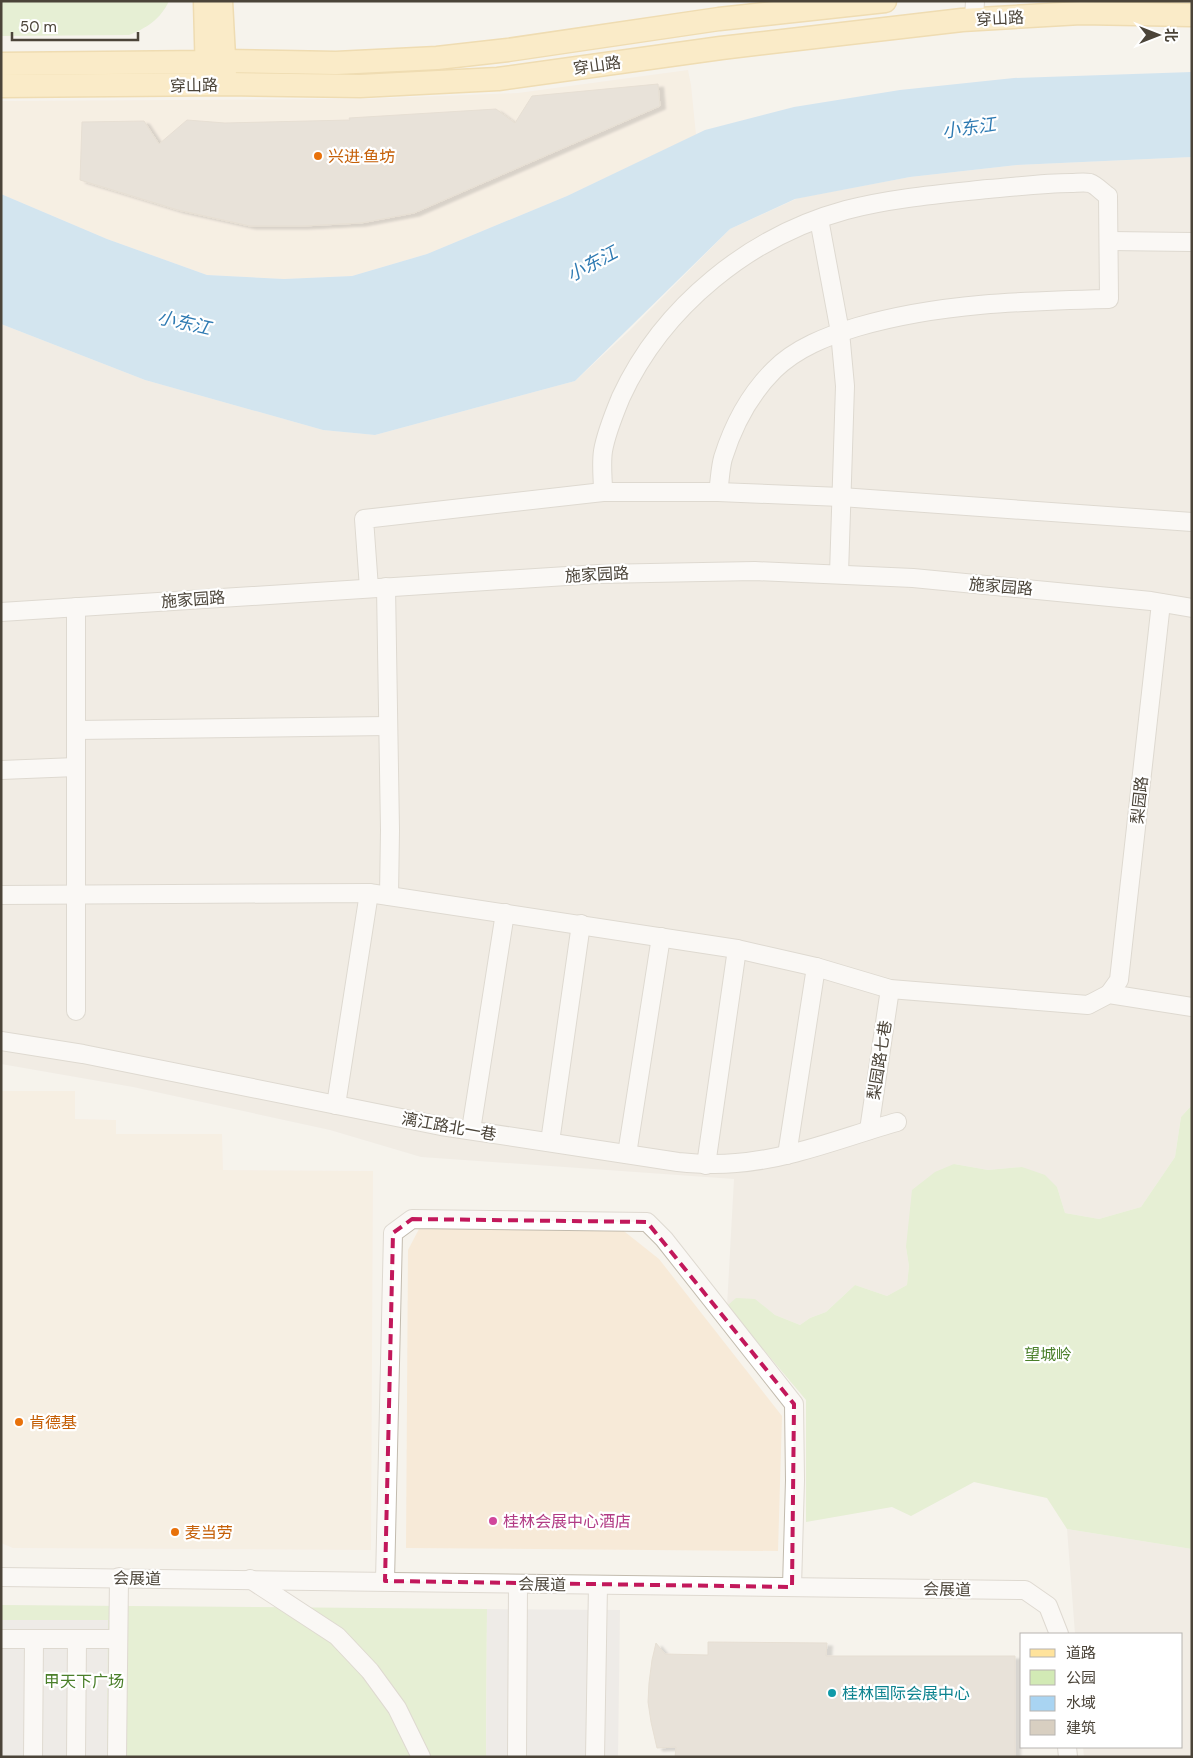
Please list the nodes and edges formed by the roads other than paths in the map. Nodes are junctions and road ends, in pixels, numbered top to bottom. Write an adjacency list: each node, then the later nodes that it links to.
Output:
1 (205, 1): 6 (main road)
2 (221, 1): 6 (main road)
3 (885, 1): 6 (main road, 穿山路)
4 (974, 10): 5 (main road, 穿山路); 8 (main road, 穿山路)
5 (1192, 16)
6 (216, 62): 7 (main road, 穿山路); 8 (main road)
7 (1, 64)
8 (217, 84): 9 (main road, 穿山路)
9 (1, 86)
10 (819, 219): 11 (street); 13 (street); 14 (street)
11 (1109, 241): 12 (street); 13 (street)
12 (1192, 242)
13 (840, 332): 15 (street); 16 (street)
14 (603, 492): 15 (street); 19 (street)
15 (718, 492): 16 (street)
16 (841, 497): 17 (street); 18 (street)
17 (1192, 522)
18 (838, 574): 19 (street, 施家园路); 20 (street, 施家园路)
19 (378, 588): 21 (street, 施家园路); 24 (street)
20 (1161, 603): 22 (street, 施家园路); 38 (street, 梨园路)
21 (76, 607): 23 (street, 施家园路); 25 (street)
22 (1192, 608)
23 (1, 612)
24 (388, 726): 25 (street); 31 (street)
25 (76, 730): 26 (street)
26 (76, 767): 27 (street); 29 (street)
27 (1, 770)
28 (370, 893): 29 (street); 31 (street); 42 (street)
29 (76, 894): 30 (street); 40 (street)
30 (1, 895)
31 (389, 896): 32 (street)
32 (505, 913): 33 (street); 44 (street)
33 (581, 924): 34 (street); 46 (street)
34 (661, 937): 35 (street); 47 (street)
35 (737, 948): 36 (street); 49 (street)
36 (816, 966): 37 (street); 48 (street)
37 (890, 989): 38 (street); 45 (street, 梨园路七巷)
38 (1109, 994): 39 (street)
39 (1192, 1008)
40 (76, 1011)
41 (1, 1041): 42 (street, 漓江路北一巷)
42 (336, 1105): 44 (street, 漓江路北一巷)
43 (897, 1122): 45 (street, 漓江路北一巷)
44 (471, 1130): 46 (street, 漓江路北一巷)
45 (869, 1130): 48 (street, 漓江路北一巷)
46 (550, 1142): 47 (street, 漓江路北一巷)
47 (627, 1154): 49 (street, 漓江路北一巷)
48 (787, 1154): 49 (street, 漓江路北一巷)
49 (706, 1165)
50 (1, 1577): 51 (street, 会展道)
51 (119, 1577): 52 (street, 会展道); 61 (street)
52 (250, 1579): 53 (street, 会展道); 65 (street)
53 (385, 1581): 54 (street, 会展道); 56 (street)
54 (518, 1584): 55 (street, 会展道); 66 (street)
55 (598, 1585): 56 (street, 会展道); 67 (street)
56 (792, 1587): 57 (street, 会展道)
57 (1059, 1633)
58 (1, 1639): 59 (street)
59 (34, 1639): 60 (street); 62 (street)
60 (77, 1639): 61 (street); 63 (street)
61 (118, 1639): 64 (street)
62 (33, 1757)
63 (76, 1757)
64 (117, 1757)
65 (421, 1757)
66 (517, 1757)
67 (595, 1757)

